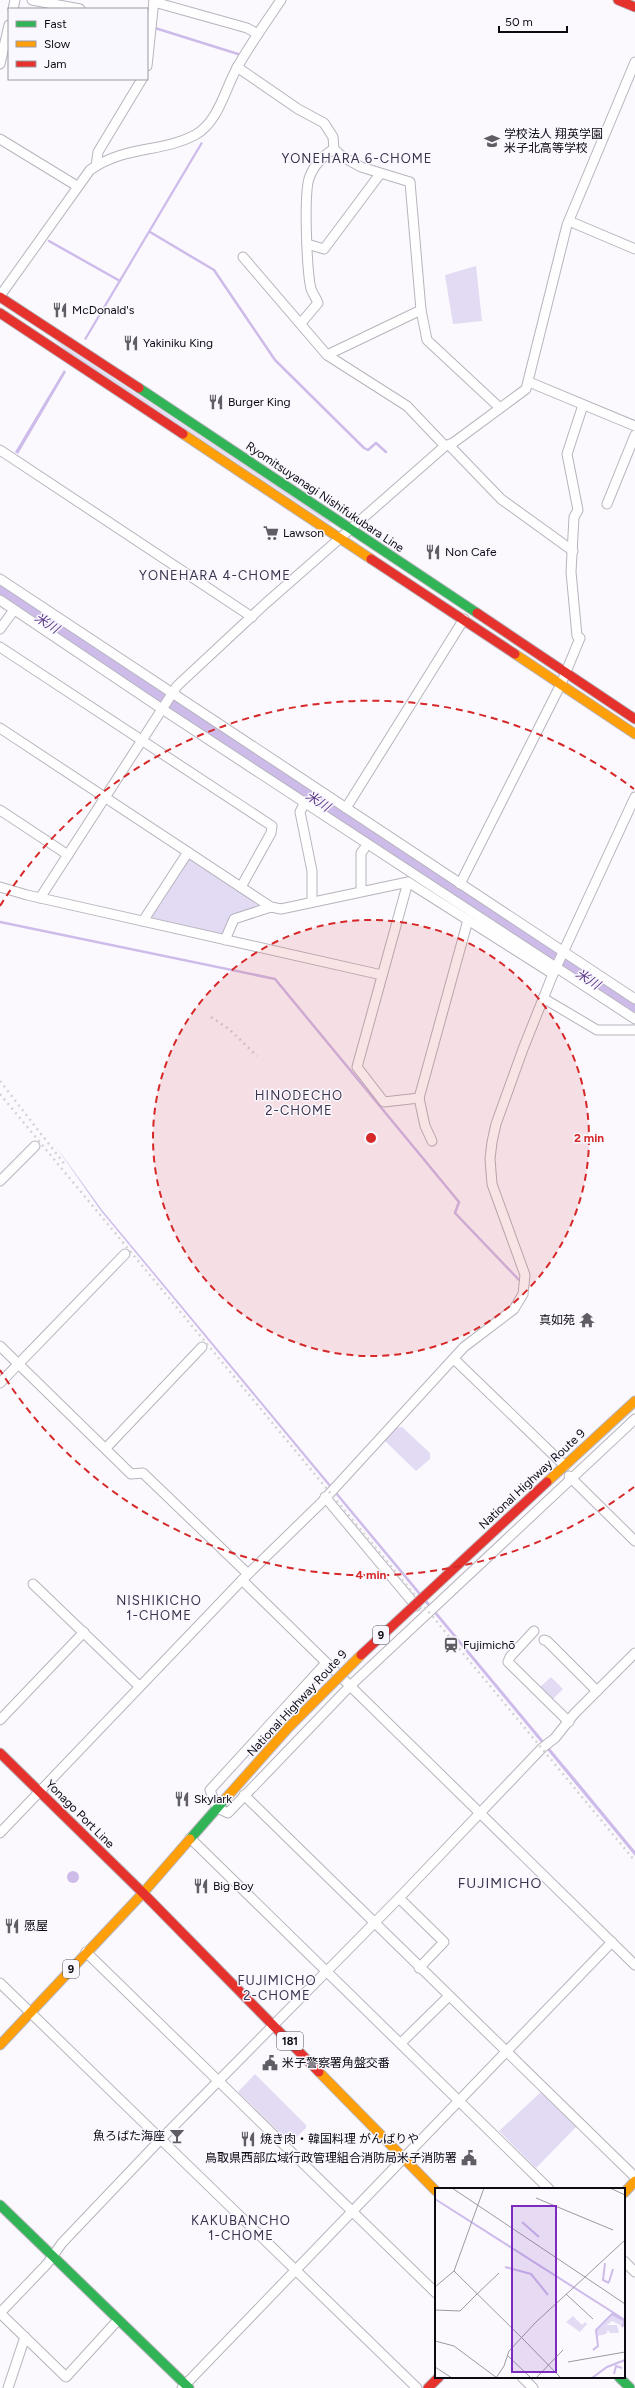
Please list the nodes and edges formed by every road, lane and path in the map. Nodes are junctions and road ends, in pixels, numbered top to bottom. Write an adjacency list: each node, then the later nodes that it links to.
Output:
1 (32, 0): 6 (street)
2 (281, 0): 9 (street)
3 (618, 0): 5 (main road)
4 (154, 1): 7 (street); 9 (street)
5 (635, 7)
6 (75, 8)
7 (150, 24): 10 (street)
8 (8, 29): 12 (street)
9 (252, 30): 13 (street)
10 (148, 52)
11 (635, 62): 20 (street)
12 (0, 64)
13 (237, 67): 16 (street); 17 (street)
14 (141, 80): 17 (street)
15 (0, 139): 19 (street)
16 (334, 149): 18 (street); 21 (street)
17 (96, 166): 19 (street)
18 (380, 174): 21 (street); 25 (street)
19 (77, 186): 24 (street)
20 (569, 221): 22 (street); 29 (street)
21 (307, 244): 27 (street)
22 (635, 249)
23 (243, 257): 27 (street)
24 (0, 296): 37 (main road, Ryomitsuyanagi Nishifukubara Line)
25 (421, 310): 28 (street); 31 (street)
26 (0, 314): 38 (main road, Ryomitsuyanagi Nishifukubara Line)
27 (301, 323): 28 (street)
28 (327, 355): 34 (street)
29 (529, 382): 30 (street); 31 (street)
30 (583, 405): 32 (street); 39 (street)
31 (500, 408): 34 (street)
32 (635, 426)
33 (635, 435): 36 (street)
34 (447, 446): 37 (street); 39 (street)
35 (0, 450): 43 (street)
36 (607, 504)
37 (351, 529): 38 (street); 47 (main road, Ryomitsuyanagi Nishifukubara Line)
38 (340, 538): 43 (street); 44 (main road, Ryomitsuyanagi Nishifukubara Line)
39 (573, 551): 47 (street)
40 (0, 579): 49 (street)
41 (0, 600): 42 (street)
42 (14, 610): 45 (street); 50 (street)
43 (252, 617): 49 (street)
44 (464, 619): 48 (main road, Ryomitsuyanagi Nishifukubara Line); 58 (street)
45 (0, 629)
46 (0, 647): 54 (street)
47 (566, 673): 48 (street); 51 (main road, Ryomitsuyanagi Nishifukubara Line)
48 (561, 684): 53 (main road, Ryomitsuyanagi Nishifukubara Line); 64 (street)
49 (171, 696): 50 (street); 58 (street)
50 (163, 709): 54 (street); 57 (street)
51 (635, 719)
52 (0, 728): 56 (street)
53 (635, 734)
54 (142, 739): 56 (street); 66 (street)
55 (635, 797): 74 (street)
56 (105, 798): 61 (street); 62 (street)
57 (305, 802): 69 (street); 75 (street)
58 (346, 808): 64 (street)
59 (0, 810): 62 (street)
60 (364, 849): 67 (street)
61 (188, 852): 66 (street); 72 (street)
62 (68, 854): 68 (street)
63 (408, 882): 67 (street); 71 (street); 76 (street)
64 (460, 884): 74 (street)
65 (0, 887): 68 (street)
66 (241, 887): 70 (street)
67 (361, 890): 69 (street)
68 (40, 898): 72 (street)
69 (312, 901): 70 (street)
70 (271, 907): 73 (street)
71 (468, 920): 75 (street); 81 (street)
72 (143, 921): 73 (street)
73 (224, 940): 76 (street)
74 (563, 953): 75 (street); 77 (street)
75 (555, 969): 78 (street); 79 (street)
76 (382, 976): 81 (street)
77 (634, 997)
78 (543, 998): 80 (street); 88 (street)
79 (635, 1019)
80 (635, 1030)
81 (419, 1098): 82 (street)
82 (432, 1141)
83 (35, 1146): 84 (street)
84 (0, 1182)
85 (125, 1254): 89 (street)
86 (0, 1346): 89 (street)
87 (202, 1347): 93 (street)
88 (454, 1359): 94 (street); 96 (street)
89 (19, 1364): 90 (street); 93 (street)
90 (0, 1383)
91 (635, 1401): 94 (main road, National Highway Route 9 / 9)
92 (635, 1419): 95 (street)
93 (106, 1448): 98 (street)
94 (565, 1466): 114 (main road, National Highway Route 9 / 9, bridge)
95 (570, 1478): 97 (street); 100 (street)
96 (330, 1491): 98 (street); 100 (street)
97 (635, 1541)
98 (245, 1577): 105 (street); 106 (street)
99 (33, 1584): 102 (street)
100 (425, 1616): 107 (street)
101 (534, 1631): 110 (street)
102 (84, 1632): 106 (street); 109 (street)
103 (544, 1640): 108 (street)
104 (635, 1653): 108 (street)
105 (326, 1664): 107 (street); 114 (street)
106 (139, 1686): 112 (street)
107 (350, 1686): 113 (street); 115 (street)
108 (597, 1691): 110 (street)
109 (0, 1720)
110 (569, 1722): 115 (street)
111 (0, 1753): 112 (main road, Yonago Port Line)
112 (40, 1790): 116 (street); 118 (main road, Yonago Port Line)
113 (244, 1795): 114 (street); 120 (street)
114 (217, 1808): 117 (main road, National Highway Route 9 / 9)
115 (480, 1814): 119 (street); 121 (street)
116 (0, 1833)
117 (190, 1838): 118 (main road, National Highway Route 9 / 9); 125 (street)
118 (142, 1893): 122 (main road, National Highway Route 9 / 9); 129 (main road, 181)
119 (399, 1898): 120 (street); 124 (street)
120 (374, 1923): 124 (street); 125 (street)
121 (612, 1942): 123 (street); 132 (street)
122 (86, 1952): 128 (main road, National Highway Route 9 / 9); 133 (street)
123 (635, 1965)
124 (419, 1968): 127 (street)
125 (328, 1971): 129 (street); 130 (street)
126 (0, 1983): 128 (street)
127 (449, 1996): 130 (street); 132 (street)
128 (30, 2012): 131 (main road, National Highway Route 9 / 9); 135 (street)
129 (274, 2025): 133 (street); 136 (main road, 181)
130 (401, 2043): 134 (street)
131 (0, 2045)
132 (506, 2052): 134 (street); 137 (street)
133 (218, 2081): 135 (street); 143 (street)
134 (460, 2101): 136 (street); 139 (street)
135 (161, 2140): 144 (street); 146 (street)
136 (404, 2159): 140 (main road, 181); 143 (street)
137 (635, 2177)
138 (635, 2181): 141 (main road)
139 (548, 2188)
140 (435, 2190)
141 (625, 2192)
142 (0, 2205): 144 (main road)
143 (352, 2211): 146 (street); 148 (street)
144 (52, 2255): 149 (main road); 150 (street)
145 (625, 2262): 147 (street)
146 (296, 2270): 154 (street); 156 (street)
147 (635, 2272)
148 (435, 2292)
149 (118, 2320): 150 (street); 154 (main road)
150 (25, 2337): 155 (street)
151 (438, 2378): 157 (main road)
152 (523, 2378): 158 (street)
153 (620, 2378): 159 (main road)
154 (185, 2387)
155 (8, 2388)
156 (417, 2388)
157 (428, 2388)
158 (533, 2388)
159 (630, 2388)

